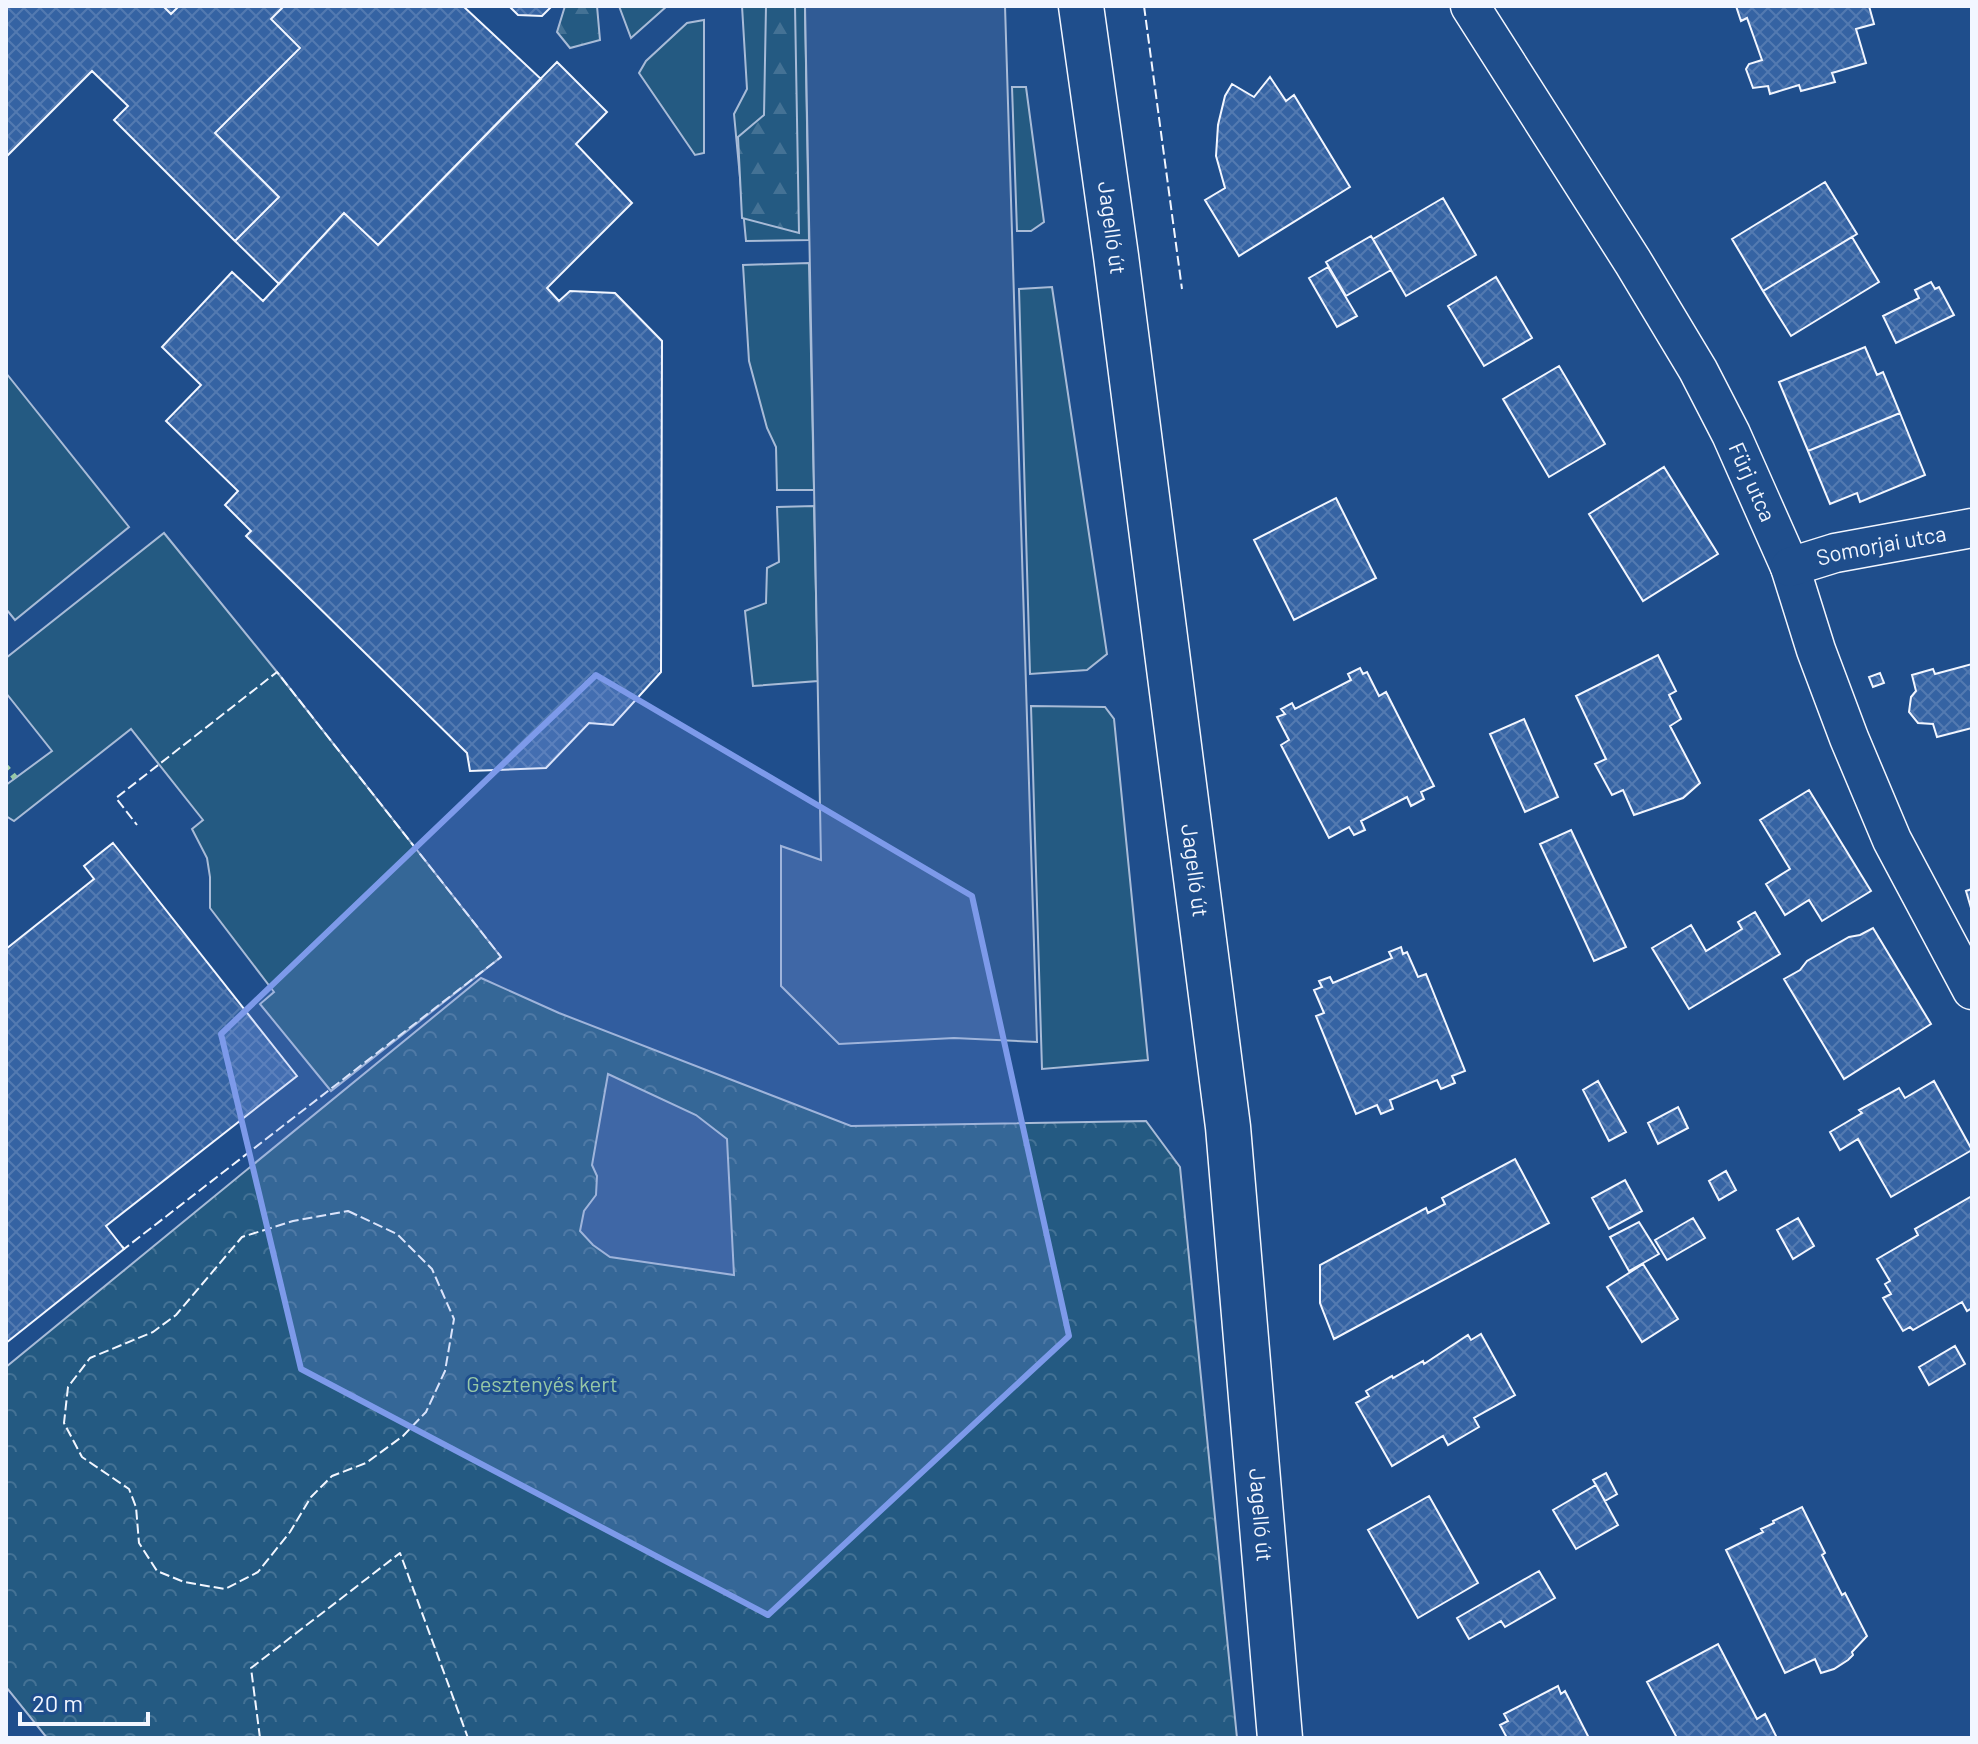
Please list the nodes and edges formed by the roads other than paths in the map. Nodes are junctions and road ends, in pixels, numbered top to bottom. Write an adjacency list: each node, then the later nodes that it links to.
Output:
1 (1081, 6): 6 (street, Jagelló út)
2 (1470, 6): 4 (street, Fürj utca)
3 (1972, 528): 4 (street, Somorjai utca)
4 (1790, 567): 5 (street, Fürj utca)
5 (1972, 990)
6 (1280, 1738)

